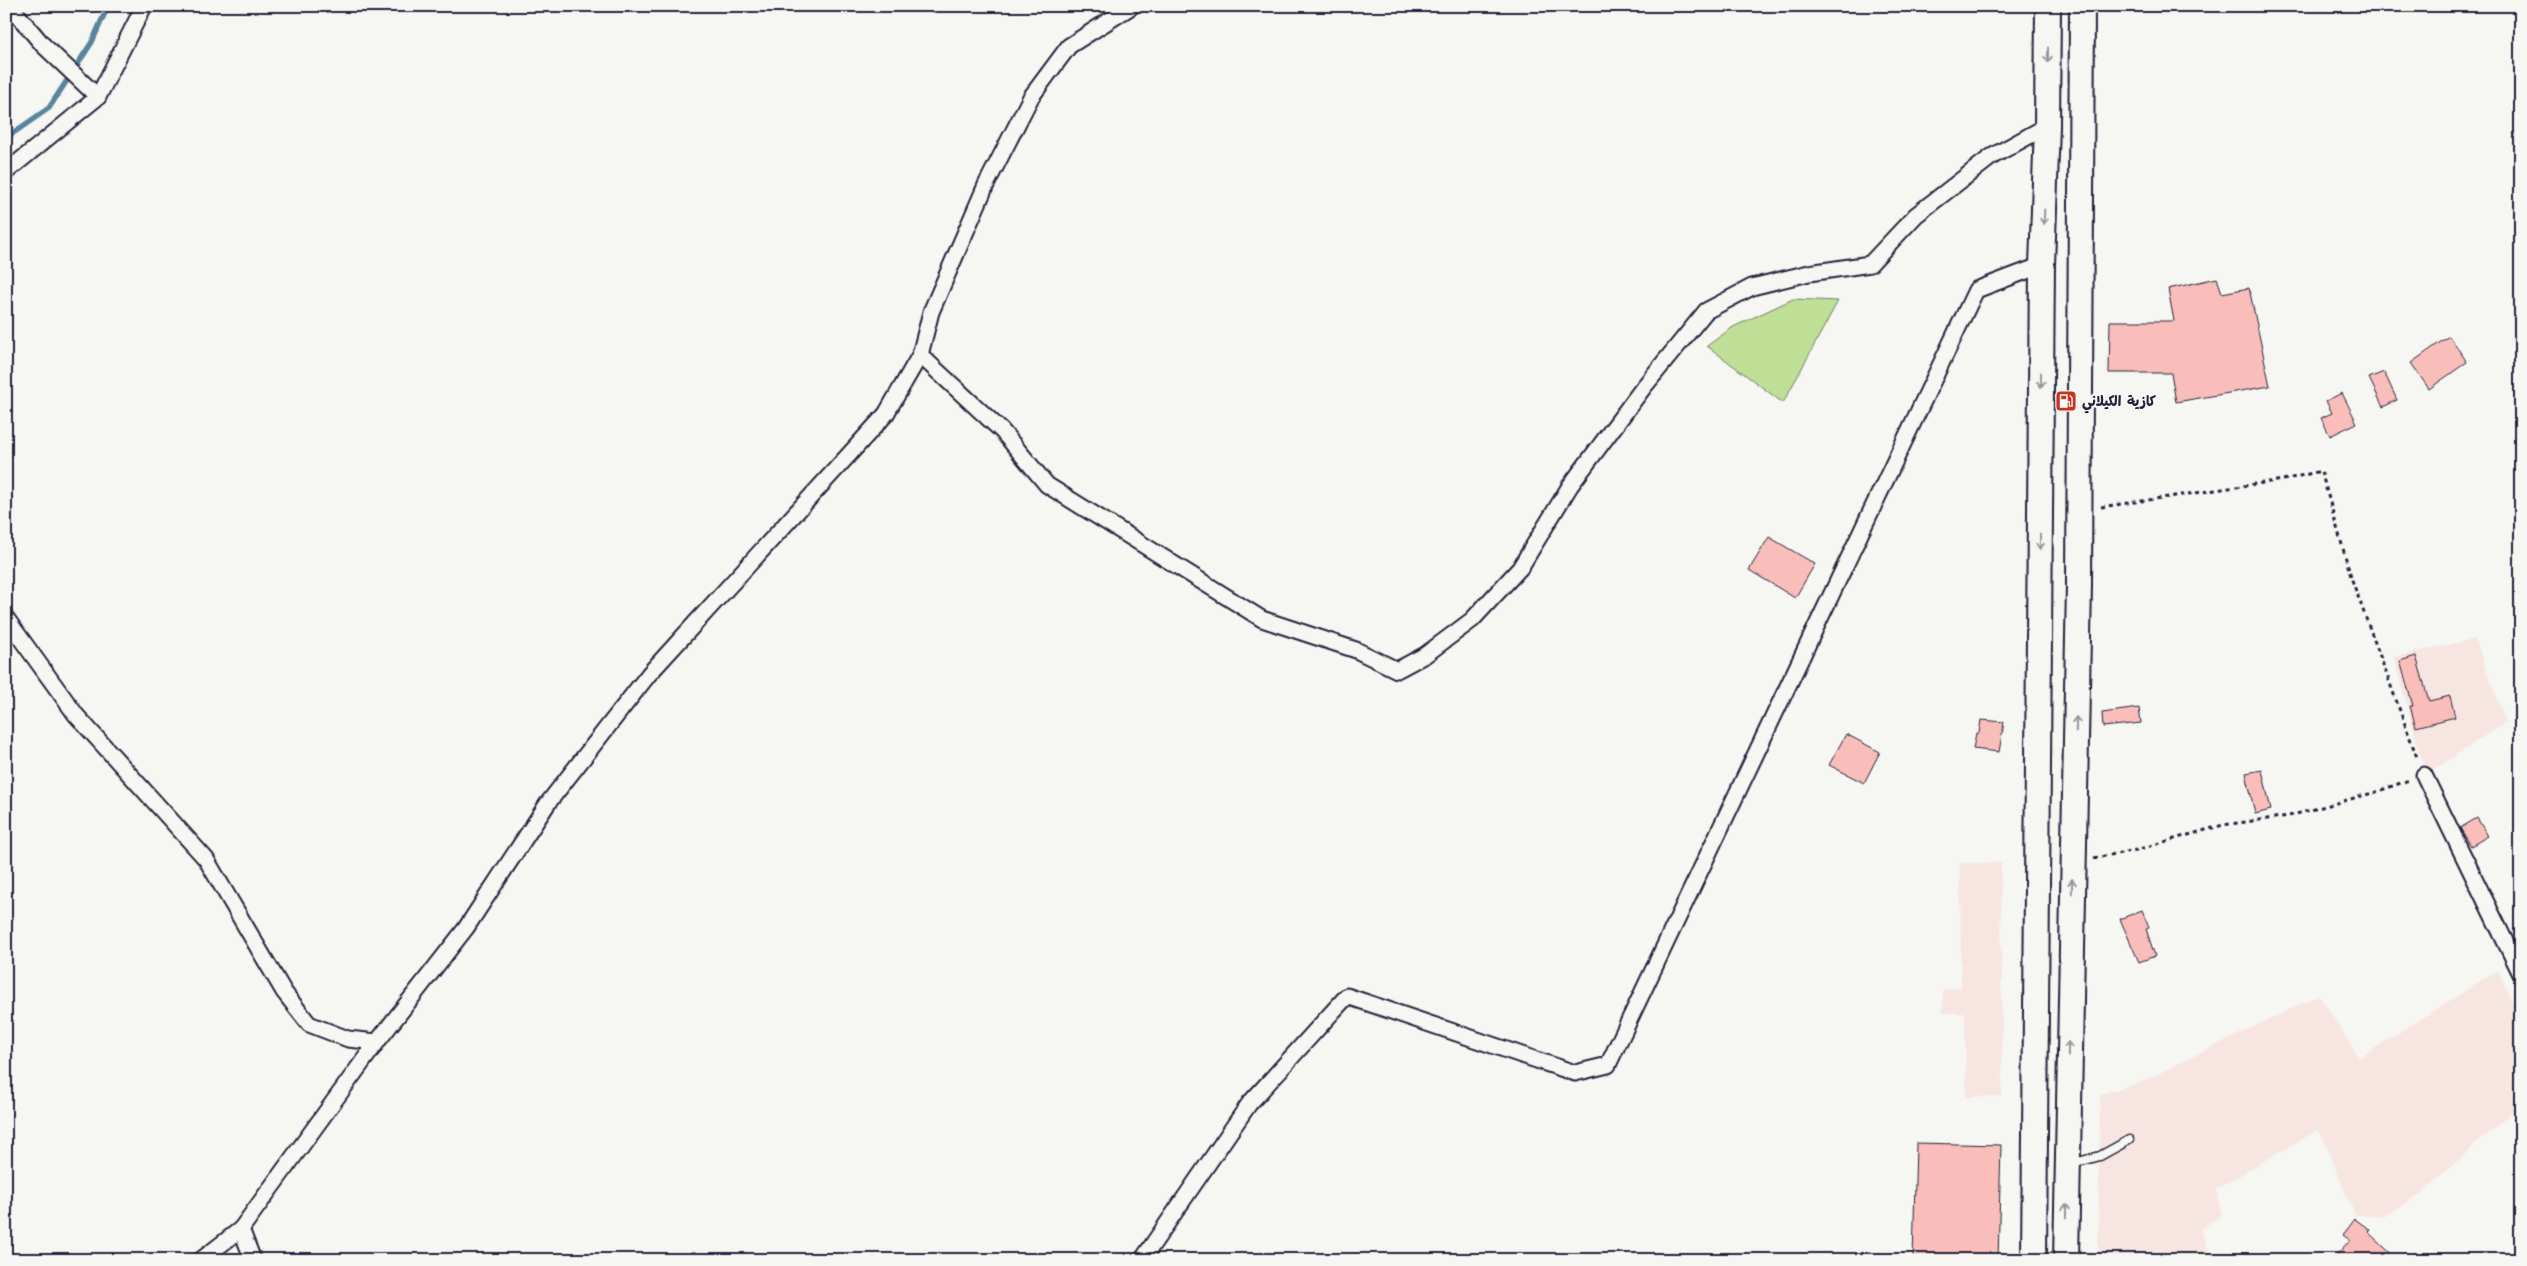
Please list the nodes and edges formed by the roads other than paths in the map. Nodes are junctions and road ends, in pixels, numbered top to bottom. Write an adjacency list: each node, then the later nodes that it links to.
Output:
1 (10, 6): 6 (street)
2 (144, 6): 6 (street)
3 (1132, 6): 10 (street)
4 (2048, 6): 7 (main road, one-way to 7)
5 (2082, 6): 16 (main road, one-way to 5)
6 (98, 97): 8 (street)
7 (2047, 126): 9 (main road, one-way to 9); 10 (street)
8 (6, 172)
9 (2042, 265): 20 (street); 21 (main road, one-way to 21)
10 (920, 354): 14 (street)
11 (6, 618): 14 (street)
12 (2424, 775): 13 (street)
13 (2521, 974)
14 (377, 1042): 17 (street)
15 (2129, 1140): 16 (lane)
16 (2066, 1165): 22 (main road, one-way to 16)
17 (241, 1229): 18 (street); 19 (street)
18 (201, 1260)
19 (253, 1260)
20 (1142, 1260)
21 (2034, 1260)
22 (2066, 1260)

